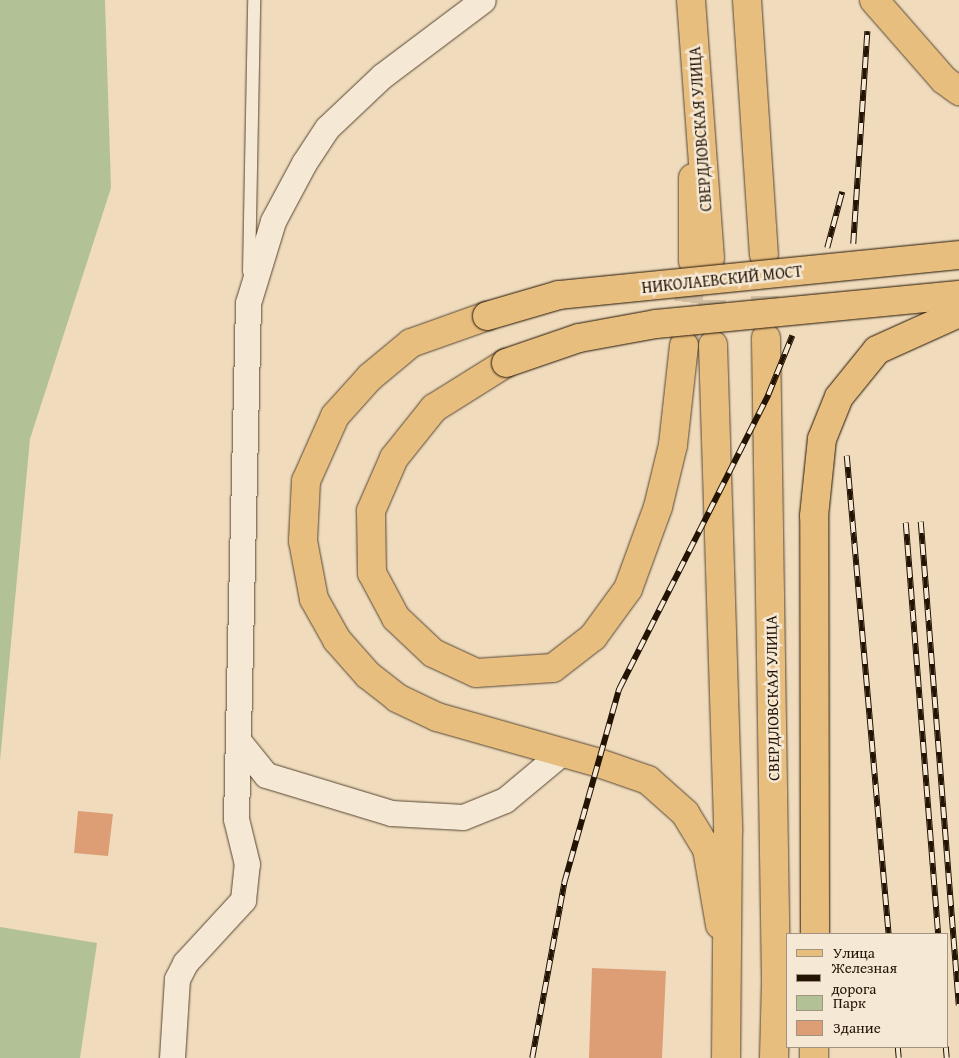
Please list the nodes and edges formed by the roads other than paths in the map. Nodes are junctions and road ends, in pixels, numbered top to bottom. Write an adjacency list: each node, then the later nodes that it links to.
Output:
1 (254, 0): 11 (lane)
2 (482, 0): 11 (street)
3 (747, 0): 7 (main road)
4 (874, 0): 6 (main road)
5 (692, 12): 9 (main road, СВЕРДЛОВСКАЯ УЛИЦА)
6 (959, 91)
7 (764, 254)
8 (959, 254): 17 (main road, НИКОЛАЕВСКИЙ МОСТ, bridge)
9 (702, 259)
10 (959, 294): 15 (main road, bridge)
11 (248, 303): 16 (street)
12 (959, 313): 18 (main road, bridge)
13 (766, 338): 22 (main road, СВЕРДЛОВСКАЯ УЛИЦА)
14 (713, 345): 19 (main road)
15 (684, 346)
16 (240, 743): 17 (street); 20 (street)
17 (560, 754): 19 (main road, НИКОЛАЕВСКИЙ МОСТ)
18 (815, 933)
19 (728, 968): 21 (main road)
20 (172, 1058)
21 (726, 1058)
22 (774, 1058)

